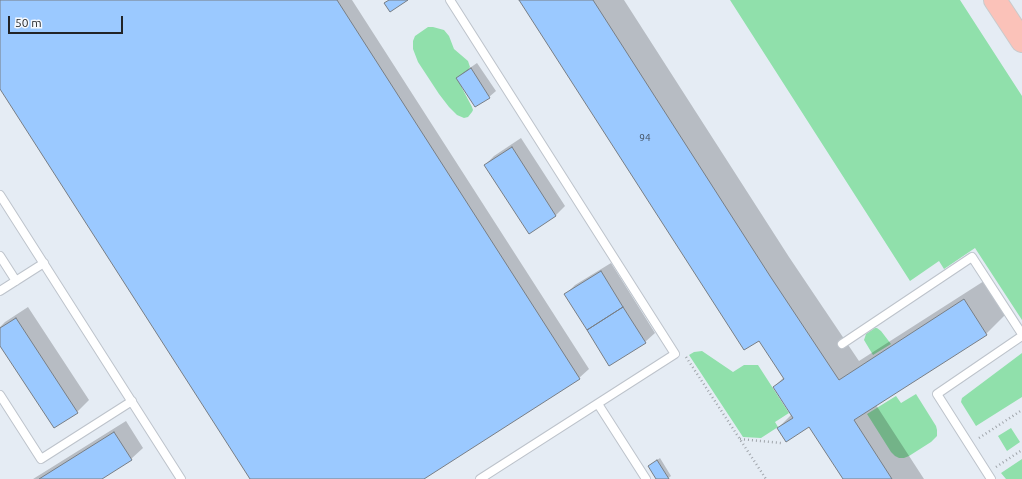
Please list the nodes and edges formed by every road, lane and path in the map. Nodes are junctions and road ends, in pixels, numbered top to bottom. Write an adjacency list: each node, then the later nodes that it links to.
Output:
1 (450, 0): 11 (lane)
2 (995, 0): 3 (main road)
3 (1022, 41)
4 (0, 195): 6 (lane)
5 (0, 256): 7 (lane)
6 (44, 263): 7 (lane); 13 (lane)
7 (16, 281): 8 (lane)
8 (0, 291)
9 (1022, 335): 10 (lane); 18 (lane)
10 (842, 344)
11 (676, 354): 14 (lane); 16 (path)
12 (0, 395): 13 (lane)
13 (132, 401): 22 (lane)
14 (598, 404): 21 (lane); 23 (lane)
15 (1022, 410): 18 (path)
16 (739, 439): 17 (path); 25 (path)
17 (781, 443)
18 (969, 444): 20 (lane)
19 (1022, 450): 20 (path)
20 (989, 476)
21 (644, 477): 24 (lane)
22 (181, 479)
23 (480, 479)
24 (636, 479)
25 (766, 479)

